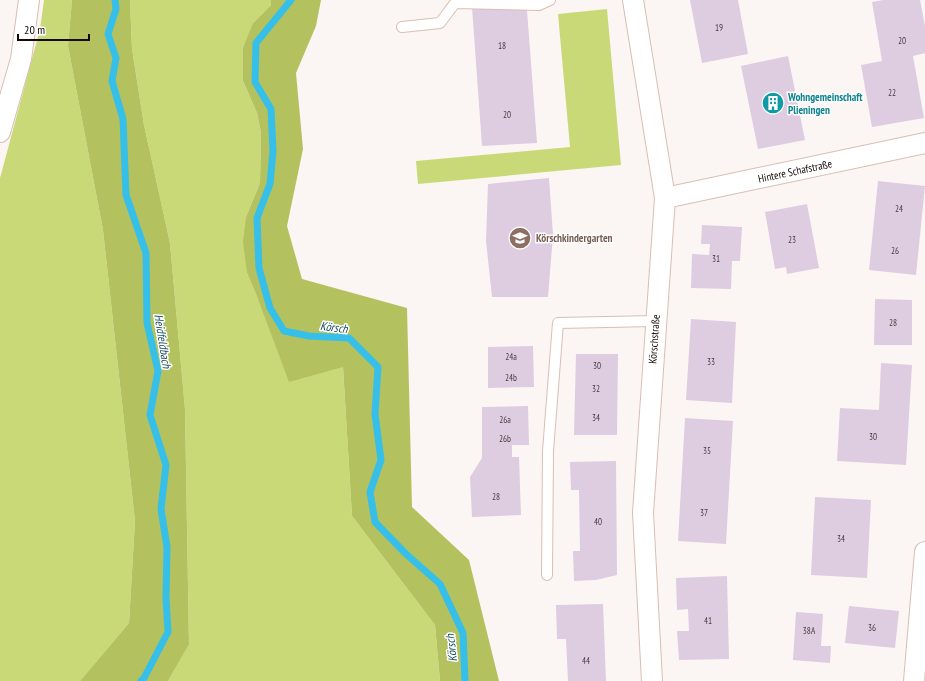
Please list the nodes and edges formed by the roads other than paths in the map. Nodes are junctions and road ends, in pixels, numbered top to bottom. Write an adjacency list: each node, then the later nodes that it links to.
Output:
1 (29, 0): 5 (street)
2 (550, 0): 4 (lane)
3 (633, 0): 8 (street, Körschstraße)
4 (402, 27)
5 (3, 108): 6 (street)
6 (0, 132)
7 (925, 143): 8 (street, Hintere Schafstraße)
8 (665, 198): 9 (street, Körschstraße)
9 (656, 321): 11 (lane); 12 (street, Körschstraße)
10 (925, 552): 13 (street)
11 (547, 575)
12 (652, 681)
13 (914, 681)

